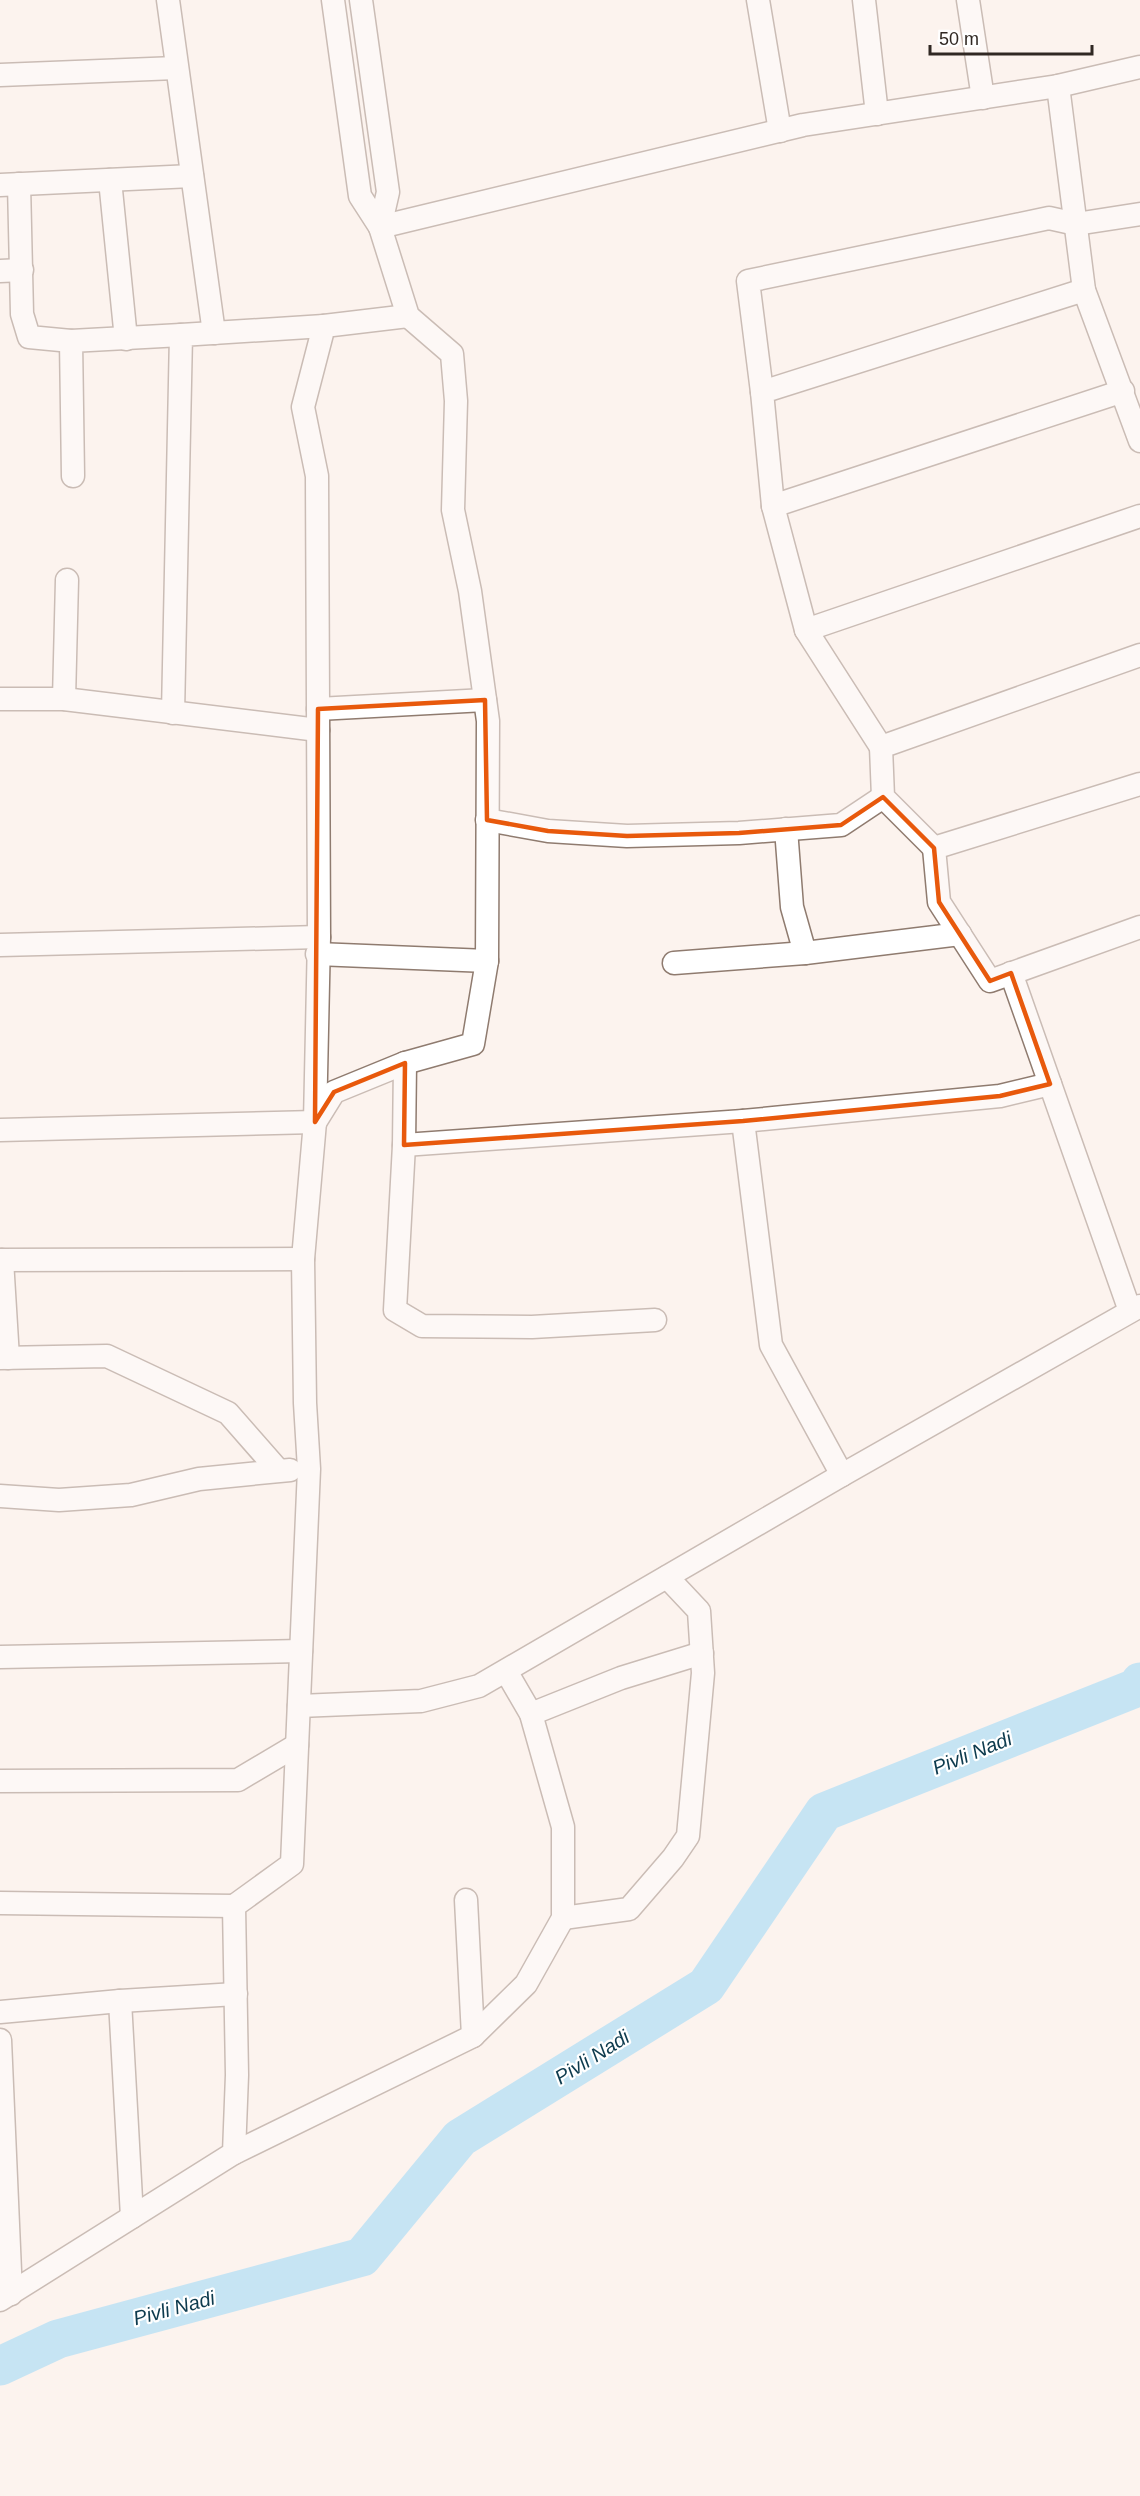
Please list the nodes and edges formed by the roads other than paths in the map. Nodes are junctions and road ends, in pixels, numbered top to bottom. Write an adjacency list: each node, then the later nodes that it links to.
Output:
1 (168, 0): 8 (street)
2 (333, 0): 19 (street)
3 (361, 0): 19 (street)
4 (758, 0): 13 (street)
5 (864, 0): 12 (street)
6 (968, 0): 11 (street)
7 (1140, 67): 10 (street)
8 (176, 68): 9 (street); 14 (street)
9 (0, 75)
10 (1058, 86): 11 (street); 18 (street)
11 (983, 98): 12 (street)
12 (877, 114): 13 (street)
13 (780, 131): 19 (street)
14 (192, 176): 15 (street); 24 (street)
15 (110, 180): 16 (street); 26 (street)
16 (9, 184): 20 (street)
17 (1140, 214): 18 (street)
18 (1076, 225): 21 (street); 29 (street)
19 (380, 227): 22 (street)
20 (11, 270): 27 (street)
21 (1084, 290): 28 (street); 29 (street)
22 (408, 316): 23 (street); 39 (street)
23 (324, 326): 24 (street); 41 (street)
24 (214, 333): 25 (street)
25 (181, 335): 26 (street); 40 (street)
26 (126, 339): 27 (street)
27 (70, 341): 31 (street)
28 (1123, 391): 30 (street); 32 (street)
29 (762, 392): 32 (street)
30 (1140, 441)
31 (73, 476)
32 (773, 506): 35 (street)
33 (1140, 516): 35 (street)
34 (67, 580): 38 (street)
35 (806, 630): 42 (street)
36 (1140, 655): 42 (street)
37 (0, 699): 38 (street)
38 (64, 699): 40 (street)
39 (485, 700): 41 (street); 45 (street)
40 (173, 713): 41 (street)
41 (318, 720): 51 (street)
42 (881, 747): 44 (street)
43 (1140, 784): 47 (street)
44 (883, 797): 46 (street); 47 (street)
45 (488, 820): 46 (street); 53 (street)
46 (786, 830): 52 (street)
47 (934, 848): 49 (street)
48 (1140, 927): 55 (street)
49 (960, 934): 52 (street); 55 (street)
50 (0, 945): 51 (street)
51 (318, 946): 53 (street); 59 (street)
52 (805, 953): 54 (street)
53 (487, 961): 56 (street)
54 (674, 963)
55 (1011, 973): 57 (street)
56 (405, 1063): 59 (street); 61 (street)
57 (1050, 1084): 58 (street); 64 (street)
58 (743, 1121): 61 (street); 69 (street)
59 (315, 1122): 60 (street); 63 (street)
60 (0, 1130)
61 (404, 1145): 65 (street)
62 (1, 1260): 63 (street); 66 (street)
63 (303, 1260): 67 (street)
64 (1135, 1309): 69 (street)
65 (655, 1320)
66 (4, 1358): 68 (street)
67 (309, 1469): 68 (street); 72 (street)
68 (278, 1470): 70 (street)
69 (842, 1475): 71 (street)
70 (0, 1496)
71 (667, 1577): 73 (street); 75 (street)
72 (301, 1651): 74 (street); 76 (street)
73 (702, 1653): 77 (street); 83 (street)
74 (0, 1657)
75 (506, 1671): 76 (street); 77 (street)
76 (299, 1706): 78 (street)
77 (531, 1714): 83 (street)
78 (297, 1745): 79 (street); 82 (street)
79 (0, 1781)
80 (466, 1900): 87 (street)
81 (0, 1903): 82 (street)
82 (234, 1906): 84 (street)
83 (562, 1918): 87 (street)
84 (236, 1994): 85 (street); 89 (street)
85 (120, 2001): 86 (street); 90 (street)
86 (0, 2012)
87 (473, 2037): 89 (street)
88 (0, 2040): 91 (street)
89 (234, 2153): 90 (street)
90 (132, 2217): 91 (street)
91 (5, 2297)

